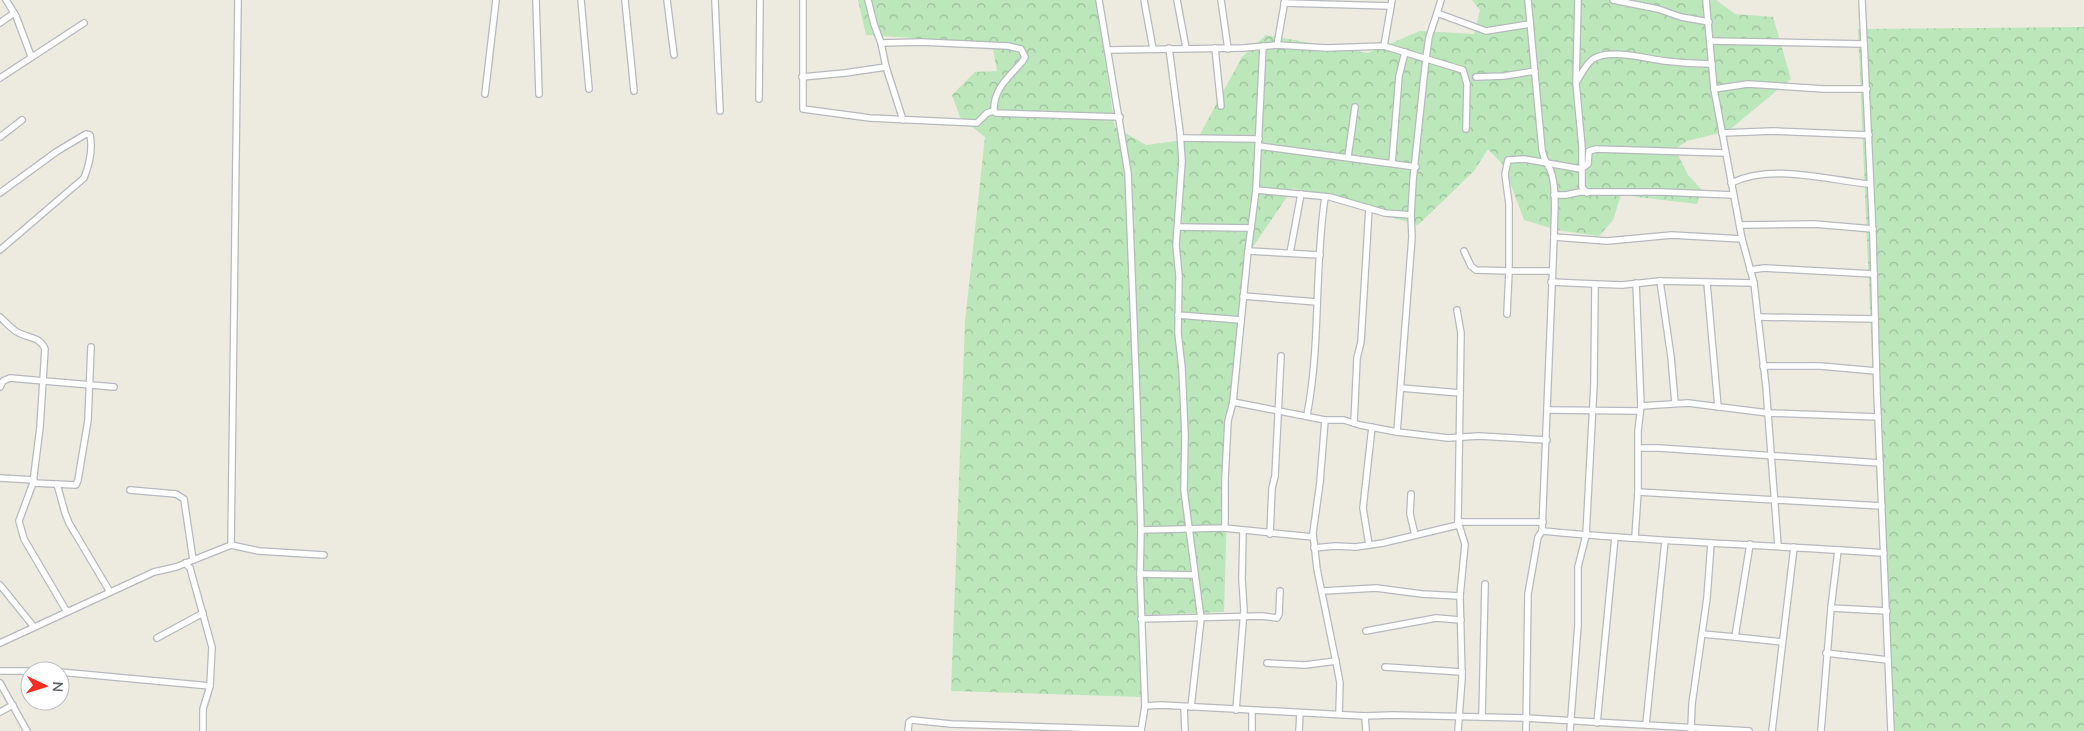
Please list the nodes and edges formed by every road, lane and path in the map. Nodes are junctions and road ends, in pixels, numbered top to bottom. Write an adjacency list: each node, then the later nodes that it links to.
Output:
1 (6, 0): 24 (street)
2 (238, 0): 173 (street)
3 (496, 0): 57 (street)
4 (536, 0): 58 (street)
5 (581, 0): 53 (street)
6 (625, 0): 56 (street)
7 (667, 0): 43 (street)
8 (715, 0): 62 (street)
9 (760, 0): 59 (street)
10 (803, 0): 49 (street)
11 (868, 0): 31 (street)
12 (1099, 0): 41 (street)
13 (1144, 0): 39 (street)
14 (1177, 0): 37 (street)
15 (1221, 0): 40 (street)
16 (1441, 0): 25 (street)
17 (1528, 0): 29 (street)
18 (1578, 0): 52 (street)
19 (1613, 0): 27 (street)
20 (1706, 0): 27 (street)
21 (1862, 0): 32 (street)
22 (1284, 2): 23 (street); 33 (street)
23 (1391, 3): 35 (street)
24 (14, 13): 26 (street); 44 (street)
25 (1437, 13): 29 (street); 45 (street)
26 (0, 22)
27 (1708, 22): 30 (street)
28 (84, 23): 44 (street)
29 (1530, 24): 48 (street)
30 (1710, 40): 32 (street); 46 (street)
31 (881, 43): 47 (street); 63 (street)
32 (1864, 44): 54 (street)
33 (1278, 45): 34 (street); 35 (street)
34 (1263, 46): 40 (street); 72 (street)
35 (1384, 46): 42 (street)
36 (1169, 48): 37 (street); 39 (street); 71 (street)
37 (1186, 48): 38 (street)
38 (1215, 48): 40 (street); 60 (street)
39 (1153, 49): 41 (street)
40 (1228, 49)
41 (1109, 50): 64 (street)
42 (1405, 52): 45 (street); 75 (street)
43 (674, 55)
44 (31, 56): 51 (street)
45 (1426, 58): 67 (street); 77 (street)
46 (1712, 64): 52 (street); 55 (street)
47 (886, 67): 49 (street); 66 (street)
48 (1535, 71): 50 (street); 76 (street)
49 (802, 77): 66 (street)
50 (1476, 77)
51 (0, 78)
52 (1576, 82): 78 (street)
53 (589, 89)
54 (1867, 89): 55 (street); 69 (street)
55 (1714, 90): 68 (street)
56 (634, 91)
57 (485, 94)
58 (539, 94)
59 (759, 99)
60 (1221, 106)
61 (1355, 107): 74 (street)
62 (720, 111)
63 (994, 111): 64 (street); 66 (street)
64 (1120, 117): 160 (street)
65 (22, 120): 70 (street)
66 (903, 120)
67 (1466, 129)
68 (1722, 133): 69 (street); 73 (street)
69 (1869, 135): 80 (street)
70 (0, 137)
71 (1181, 138): 72 (street); 91 (street)
72 (1259, 142): 74 (street); 81 (street)
73 (1726, 152): 78 (street); 79 (street)
74 (1348, 158): 75 (street)
75 (1392, 163): 77 (street)
76 (1545, 163): 78 (street); 86 (street); 102 (street)
77 (1416, 167): 89 (street)
78 (1581, 169): 83 (street)
79 (1731, 184): 80 (street); 85 (street)
80 (1870, 184): 93 (street)
81 (1256, 190): 84 (street); 92 (street)
82 (0, 193): 96 (street)
83 (1587, 193): 85 (street); 86 (street)
84 (1301, 194): 87 (street); 99 (street)
85 (1733, 194): 90 (street)
86 (1554, 195): 94 (street)
87 (1325, 197): 88 (street); 100 (street)
88 (1369, 208): 89 (street); 141 (street)
89 (1411, 215): 128 (street)
90 (1740, 225): 93 (street); 95 (street)
91 (1178, 227): 92 (street); 115 (street)
92 (1251, 228): 97 (street)
93 (1873, 229): 104 (street)
94 (1554, 237): 95 (street); 103 (street)
95 (1742, 239): 101 (street)
96 (0, 250)
97 (1248, 251): 99 (street); 111 (street)
98 (1464, 251): 102 (street)
99 (1290, 253): 100 (street)
100 (1320, 255): 112 (street)
101 (1750, 270): 104 (street); 109 (street)
102 (1509, 271): 103 (street); 114 (street)
103 (1552, 271): 106 (street)
104 (1874, 274): 118 (street)
105 (1660, 281): 107 (street); 108 (street); 131 (street)
106 (1551, 282): 110 (street); 134 (street)
107 (1636, 283): 110 (street); 133 (street)
108 (1707, 283): 109 (street); 132 (street)
109 (1754, 283): 117 (street)
110 (1595, 284): 135 (street)
111 (1244, 296): 112 (street); 119 (street)
112 (1318, 302): 138 (street)
113 (1457, 310): 129 (street)
114 (1507, 314)
115 (1178, 315): 119 (street); 161 (street)
116 (0, 317): 124 (street)
117 (1758, 317): 118 (street); 122 (street)
118 (1875, 319): 123 (street)
119 (1241, 320): 130 (street)
120 (91, 347): 125 (street)
121 (1282, 356): 136 (street)
122 (1763, 366): 123 (street); 137 (street)
123 (1876, 371): 139 (street)
124 (43, 380): 125 (street); 127 (street); 150 (street)
125 (90, 385): 126 (street); 151 (street)
126 (114, 387)
127 (0, 388)
128 (1401, 388): 129 (street); 143 (street)
129 (1460, 393): 144 (street)
130 (1233, 402): 136 (street); 159 (street)
131 (1675, 403): 132 (street); 133 (street)
132 (1718, 406): 137 (street)
133 (1640, 409): 135 (street); 146 (street)
134 (1548, 410): 135 (street); 145 (street)
135 (1592, 411): 166 (street)
136 (1278, 412): 138 (street); 164 (street)
137 (1768, 413): 139 (street); 147 (street)
138 (1308, 415): 140 (street)
139 (1878, 417): 148 (street)
140 (1325, 420): 141 (street); 167 (street)
141 (1354, 423): 142 (street)
142 (1372, 428): 143 (street); 174 (street)
143 (1396, 432): 144 (street)
144 (1459, 438): 145 (street); 158 (street)
145 (1547, 440): 157 (street)
146 (1639, 448): 147 (street); 153 (street)
147 (1771, 456): 148 (street); 155 (street)
148 (1880, 463): 156 (street)
149 (0, 478): 150 (street)
150 (33, 482): 151 (street); 193 (street)
151 (57, 484): 189 (street)
152 (130, 490): 181 (street)
153 (1638, 492): 155 (street); 169 (street)
154 (1411, 494): 165 (street)
155 (1775, 500): 156 (street); 175 (street)
156 (1882, 506): 179 (street)
157 (1543, 522): 158 (street); 163 (street)
158 (1458, 524): 165 (street); 190 (street)
159 (1224, 528): 161 (street); 162 (street)
160 (1141, 530): 161 (street); 183 (street)
161 (1190, 530): 184 (street)
162 (1243, 531): 164 (street); 195 (street)
163 (1542, 531): 166 (street); 228 (street)
164 (1270, 534): 167 (street)
165 (1415, 535): 174 (street)
166 (1586, 535): 168 (street); 229 (street)
167 (1313, 537): 176 (street)
168 (1615, 537): 169 (street); 230 (street)
169 (1635, 538): 170 (street)
170 (1665, 541): 171 (street); 231 (street)
171 (1711, 543): 172 (street); 201 (street)
172 (1750, 544): 175 (street); 202 (street)
173 (231, 545): 180 (street); 181 (street)
174 (1369, 545): 176 (street)
175 (1778, 546): 177 (street)
176 (1314, 548): 188 (street)
177 (1794, 548): 178 (street); 205 (street)
178 (1838, 550): 179 (street); 191 (street)
179 (1884, 553): 192 (street)
180 (324, 556)
181 (193, 560): 182 (street)
182 (185, 563): 189 (street); 194 (street)
183 (1140, 574): 184 (street); 197 (street)
184 (1195, 575): 196 (street)
185 (1485, 584): 227 (street)
186 (0, 585): 199 (street)
187 (1280, 591): 195 (street)
188 (1322, 591): 190 (street); 208 (street)
189 (110, 592): 193 (street)
190 (1460, 596): 198 (street)
191 (1831, 608): 192 (street); 206 (street)
192 (1887, 611): 207 (street)
193 (67, 612): 199 (street)
194 (204, 613): 203 (street); 216 (street)
195 (1243, 617): 196 (street); 220 (street)
196 (1201, 619): 197 (street); 219 (street)
197 (1141, 620): 218 (street)
198 (1461, 620): 200 (street); 213 (street)
199 (34, 627): 204 (street)
200 (1366, 631)
201 (1702, 634): 202 (street); 235 (street)
202 (1735, 637): 205 (street)
203 (157, 638)
204 (0, 642)
205 (1782, 642): 248 (street)
206 (1826, 653): 207 (street); 249 (street)
207 (1888, 660): 250 (street)
208 (1336, 661): 209 (street); 224 (street)
209 (1267, 663)
210 (1385, 667): 213 (street)
211 (0, 671): 212 (street)
212 (20, 671)
213 (1462, 672): 226 (street)
214 (70, 673): 216 (street)
215 (0, 683): 217 (street)
216 (210, 686): 238 (street)
217 (13, 705): 222 (street); 237 (street)
218 (1145, 706): 219 (street); 236 (street)
219 (1188, 707): 220 (street); 240 (street)
220 (1236, 710): 221 (street)
221 (1252, 711): 223 (street); 241 (street)
222 (0, 712)
223 (1300, 713): 224 (street); 242 (street)
224 (1339, 713): 225 (street)
225 (1365, 716): 226 (street); 243 (street)
226 (1461, 716): 227 (street); 244 (street)
227 (1482, 716): 228 (street)
228 (1526, 718): 229 (street); 245 (street)
229 (1570, 722): 230 (street); 246 (street)
230 (1597, 723): 234 (street)
231 (1646, 724): 234 (street); 235 (street)
232 (951, 728): 233 (street); 239 (street)
233 (997, 728): 236 (street)
234 (1625, 728)
235 (1691, 729): 247 (street)
236 (1141, 730)
237 (27, 731)
238 (204, 731)
239 (908, 731)
240 (1184, 731)
241 (1252, 731)
242 (1299, 731)
243 (1366, 731)
244 (1458, 731)
245 (1526, 731)
246 (1570, 731)
247 (1748, 731)
248 (1772, 731)
249 (1820, 731)
250 (1890, 731)

